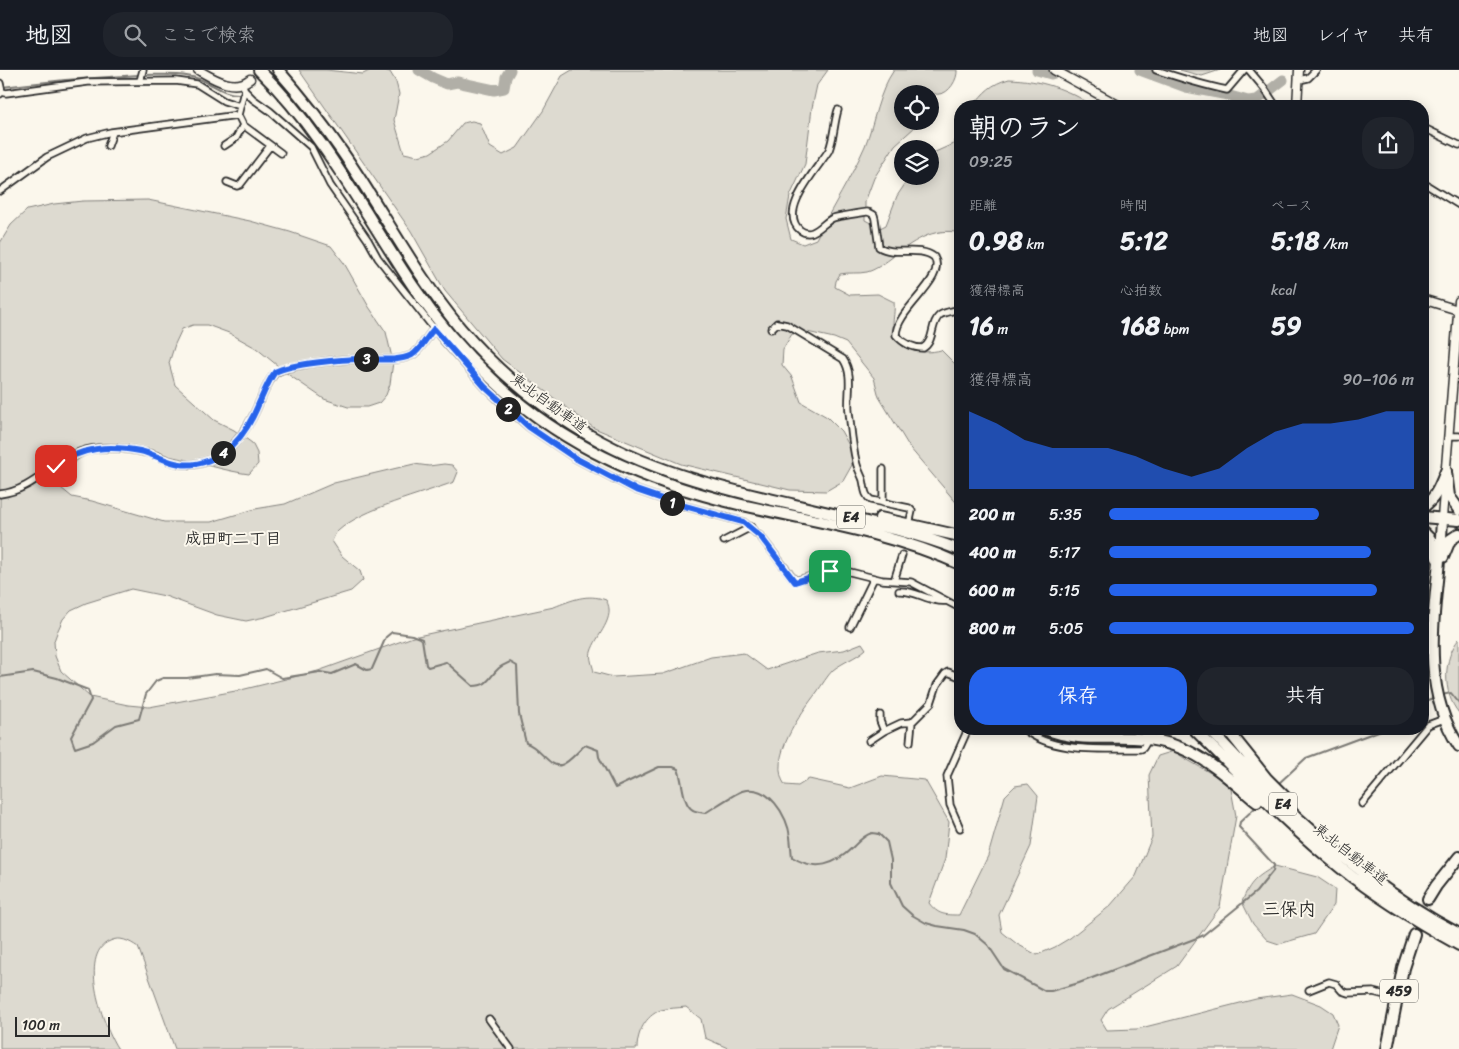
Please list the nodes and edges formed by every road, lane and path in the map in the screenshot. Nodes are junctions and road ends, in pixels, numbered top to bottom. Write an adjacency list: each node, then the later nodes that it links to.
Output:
1 (198, 70): 14 (main road)
2 (259, 70): 62 (highway, 東北自動車道 / E4)
3 (278, 70): 44 (highway, 東北自動車道 / E4)
4 (1054, 70): 16 (main road)
5 (1156, 70): 6 (street)
6 (1244, 70)
7 (1249, 70): 17 (street)
8 (1299, 70): 12 (main road)
9 (1316, 70): 12 (street)
10 (142, 75): 15 (street); 19 (street)
11 (250, 79): 14 (main road)
12 (1299, 80): 18 (main road)
13 (0, 83): 15 (street)
14 (244, 88): 19 (street); 38 (street)
15 (1, 93)
16 (1109, 100)
17 (1273, 100)
18 (1297, 100)
19 (240, 106): 21 (street)
20 (838, 110): 37 (street)
21 (238, 115): 22 (street); 24 (street)
22 (244, 124): 26 (street); 27 (street)
23 (1429, 131): 28 (street)
24 (112, 132): 25 (street); 32 (street)
25 (108, 146)
26 (224, 146)
27 (270, 146): 29 (street); 30 (street)
28 (1459, 146)
29 (281, 153)
30 (227, 182)
31 (1429, 186): 33 (street)
32 (0, 191)
33 (1459, 205)
34 (1429, 301): 36 (main road)
35 (1459, 301): 36 (main road)
36 (1459, 310): 40 (main road)
37 (954, 311)
38 (434, 329): 45 (street); 55 (street)
39 (771, 329): 46 (street)
40 (1449, 436): 41 (street); 43 (main road)
41 (1459, 436)
42 (882, 470): 46 (street)
43 (1446, 471): 47 (highway); 48 (highway); 52 (main road)
44 (739, 492): 57 (highway); 60 (highway, 東北自動車道 / E4)
45 (0, 494)
46 (883, 503): 50 (street)
47 (1429, 503)
48 (1459, 510)
49 (1429, 518): 52 (highway)
50 (910, 520)
51 (1459, 520): 52 (highway)
52 (1442, 521): 53 (highway); 54 (highway); 63 (highway)
53 (1429, 522)
54 (1459, 525)
55 (751, 527): 59 (street); 64 (street)
56 (1459, 534): 63 (highway)
57 (954, 535)
58 (1429, 540): 63 (highway)
59 (724, 541)
60 (954, 548)
61 (902, 555): 65 (street)
62 (954, 561)
63 (1439, 569): 69 (highway)
64 (874, 578): 65 (street); 70 (street)
65 (894, 581): 67 (street)
66 (899, 591): 67 (street)
67 (947, 600): 68 (street)
68 (954, 604)
69 (1429, 624)
70 (850, 627)
71 (1429, 634): 74 (highway)
72 (954, 674): 75 (street)
73 (880, 715): 77 (street)
74 (1444, 719): 76 (street); 88 (highway)
75 (912, 722): 77 (street); 86 (street)
76 (1429, 726)
77 (884, 731): 85 (street)
78 (965, 735): 90 (street)
79 (1033, 735): 87 (street)
80 (1063, 735): 91 (highway)
81 (1200, 735): 91 (highway, 東北自動車道 / E4)
82 (1215, 735): 93 (highway, 東北自動車道 / E4)
83 (1232, 735): 93 (highway)
84 (1420, 735): 89 (street)
85 (869, 740)
86 (910, 742)
87 (1146, 743)
88 (1459, 746)
89 (1362, 804)
90 (960, 828)
91 (1319, 850): 97 (highway, 東北自動車道 / E4)
92 (1459, 857): 94 (highway)
93 (1363, 872): 96 (highway, 東北自動車道 / E4)
94 (1428, 899)
95 (1414, 934): 99 (highway, 459)
96 (1459, 934)
97 (1459, 945)
98 (1310, 990): 99 (street)
99 (1397, 998): 102 (highway, 459)
100 (489, 1019): 101 (street)
101 (511, 1049)
102 (1387, 1049)

